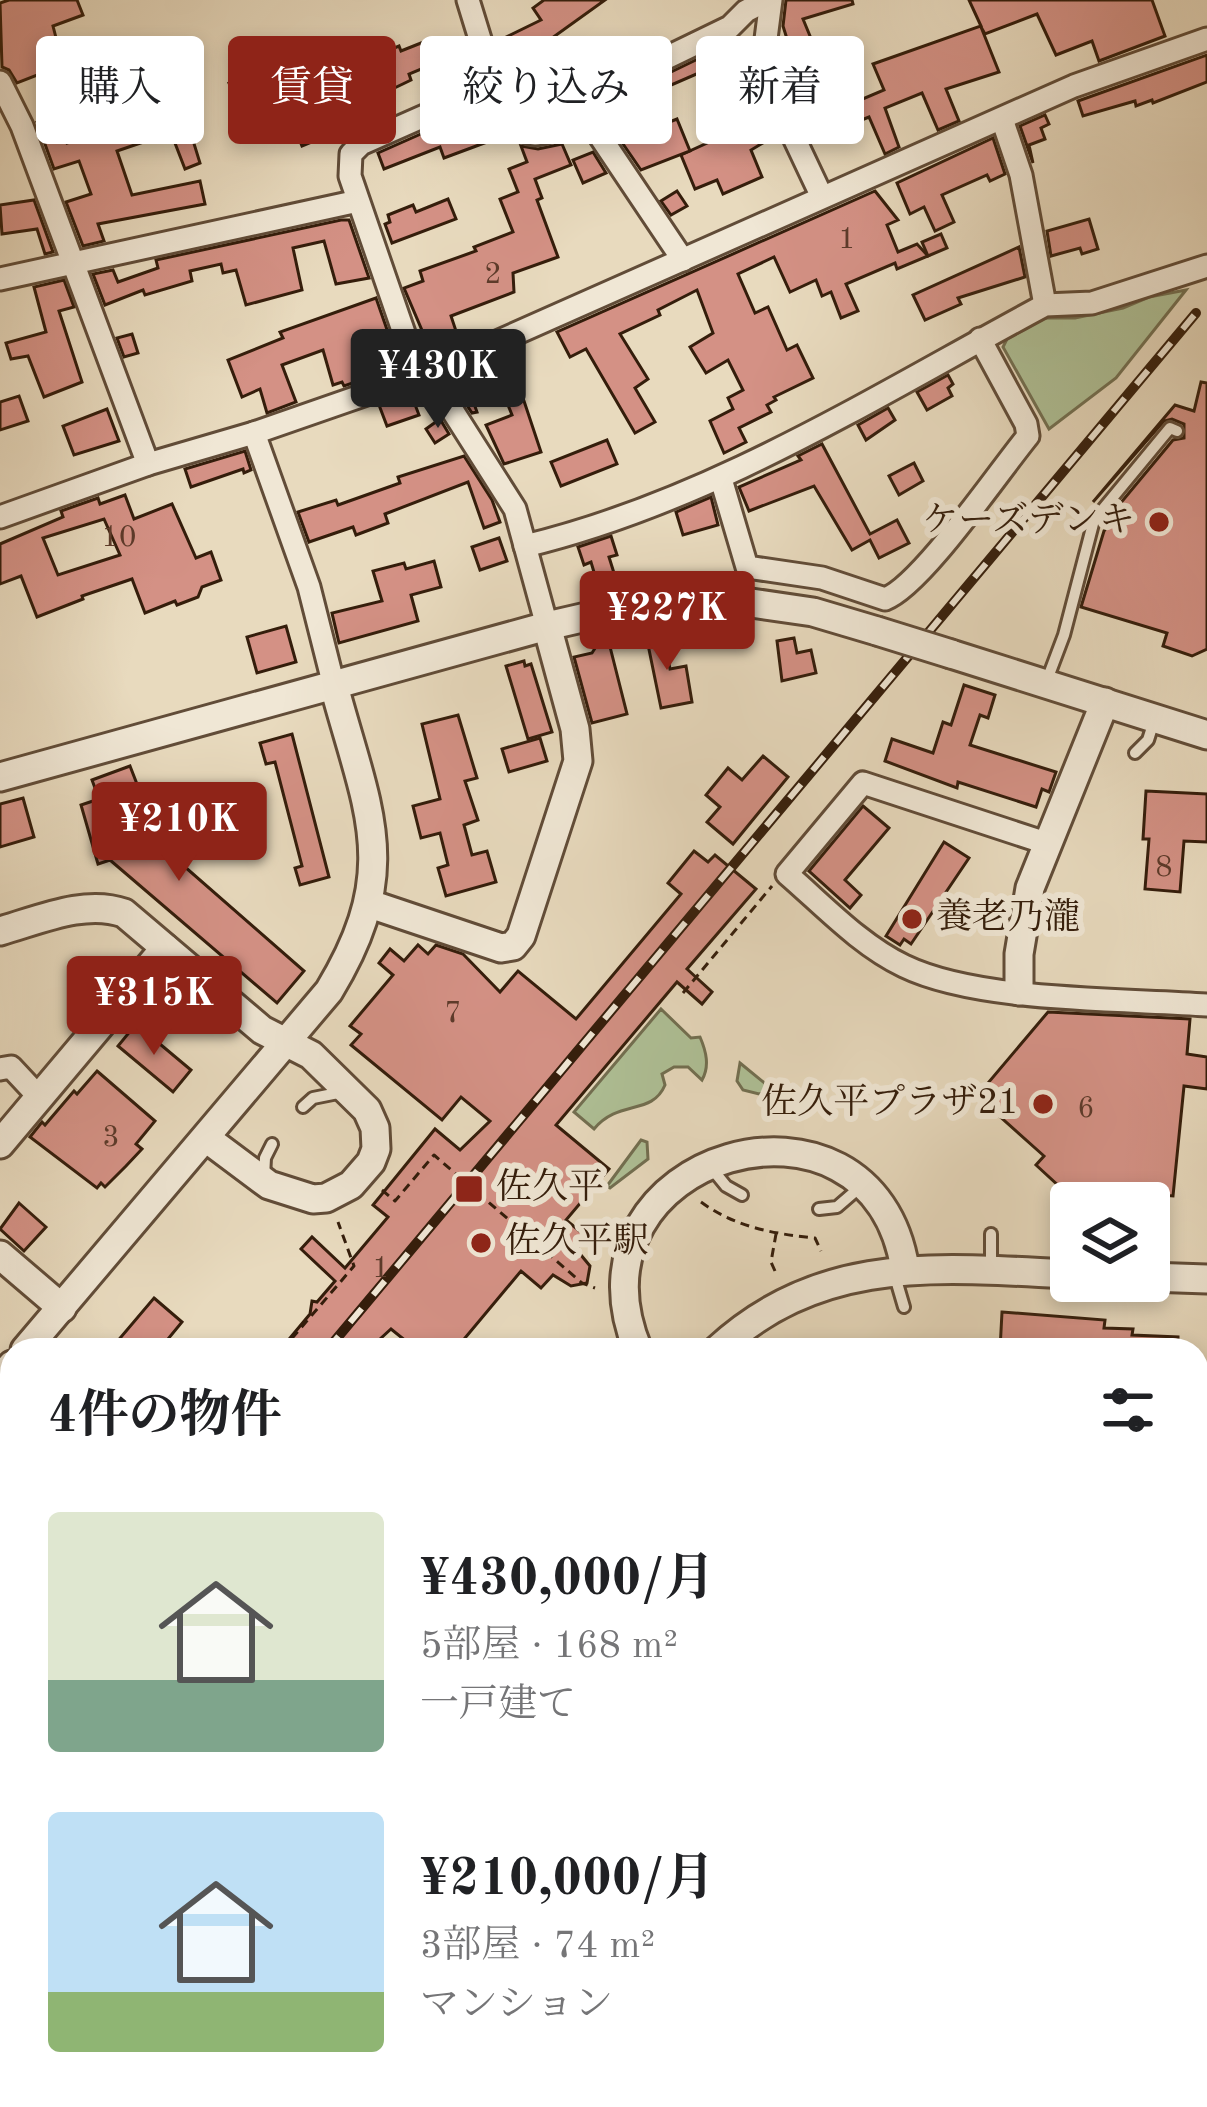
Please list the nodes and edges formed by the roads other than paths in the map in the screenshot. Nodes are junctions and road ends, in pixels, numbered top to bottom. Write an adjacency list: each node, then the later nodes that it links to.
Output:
1 (468, 0): 3 (street)
2 (769, 0): 5 (street); 10 (street)
3 (480, 36)
4 (1207, 39): 8 (street)
5 (672, 56)
6 (0, 82): 13 (street)
7 (420, 118): 11 (street)
8 (1002, 119): 10 (street); 16 (street)
9 (605, 144): 12 (street)
10 (822, 197): 12 (street)
11 (358, 201): 13 (street); 18 (street)
12 (683, 260): 18 (street)
13 (71, 264): 15 (street); 21 (street)
14 (1207, 266): 16 (street)
15 (0, 279)
16 (1045, 305): 17 (street)
17 (980, 340): 22 (street); 22 (street)
18 (427, 373): 20 (street); 24 (street)
19 (1177, 431): 26 (lane)
20 (254, 433): 21 (street); 27 (street)
21 (148, 464): 23 (street)
22 (721, 479): 24 (street)
23 (0, 518)
24 (525, 546): 25 (street)
25 (547, 626): 26 (street, bridge); 27 (street); 34 (street)
26 (1046, 682): 28 (street)
27 (334, 686): 32 (street); 34 (street)
28 (1106, 702): 29 (street); 33 (street)
29 (1155, 718): 30 (street); 31 (lane)
30 (1207, 735)
31 (1135, 753)
32 (0, 777)
33 (1049, 844): 37 (street); 37 (street)
34 (370, 904): 39 (street)
35 (0, 931): 36 (street)
36 (165, 948): 39 (street); 42 (street)
37 (1019, 992): 38 (street)
38 (1207, 1005)
39 (285, 1044): 41 (street); 44 (street)
40 (0, 1070): 42 (street)
41 (350, 1093): 43 (lane); 48 (street)
42 (39, 1096): 45 (street)
43 (303, 1107)
44 (206, 1138): 48 (street); 60 (street)
45 (0, 1144)
46 (272, 1144): 48 (lane)
47 (709, 1162): 49 (street); 50 (lane); 62 (street)
48 (268, 1185)
49 (862, 1186): 51 (lane); 54 (street)
50 (742, 1195)
51 (819, 1209)
52 (992, 1234): 55 (lane)
53 (0, 1256): 60 (street)
54 (899, 1269): 55 (street); 59 (lane); 63 (street)
55 (991, 1270): 56 (street)
56 (1050, 1273)
57 (1170, 1278): 58 (street)
58 (1207, 1279)
59 (904, 1307)
60 (62, 1308): 61 (street)
61 (36, 1338)
62 (635, 1338)
63 (730, 1338)

